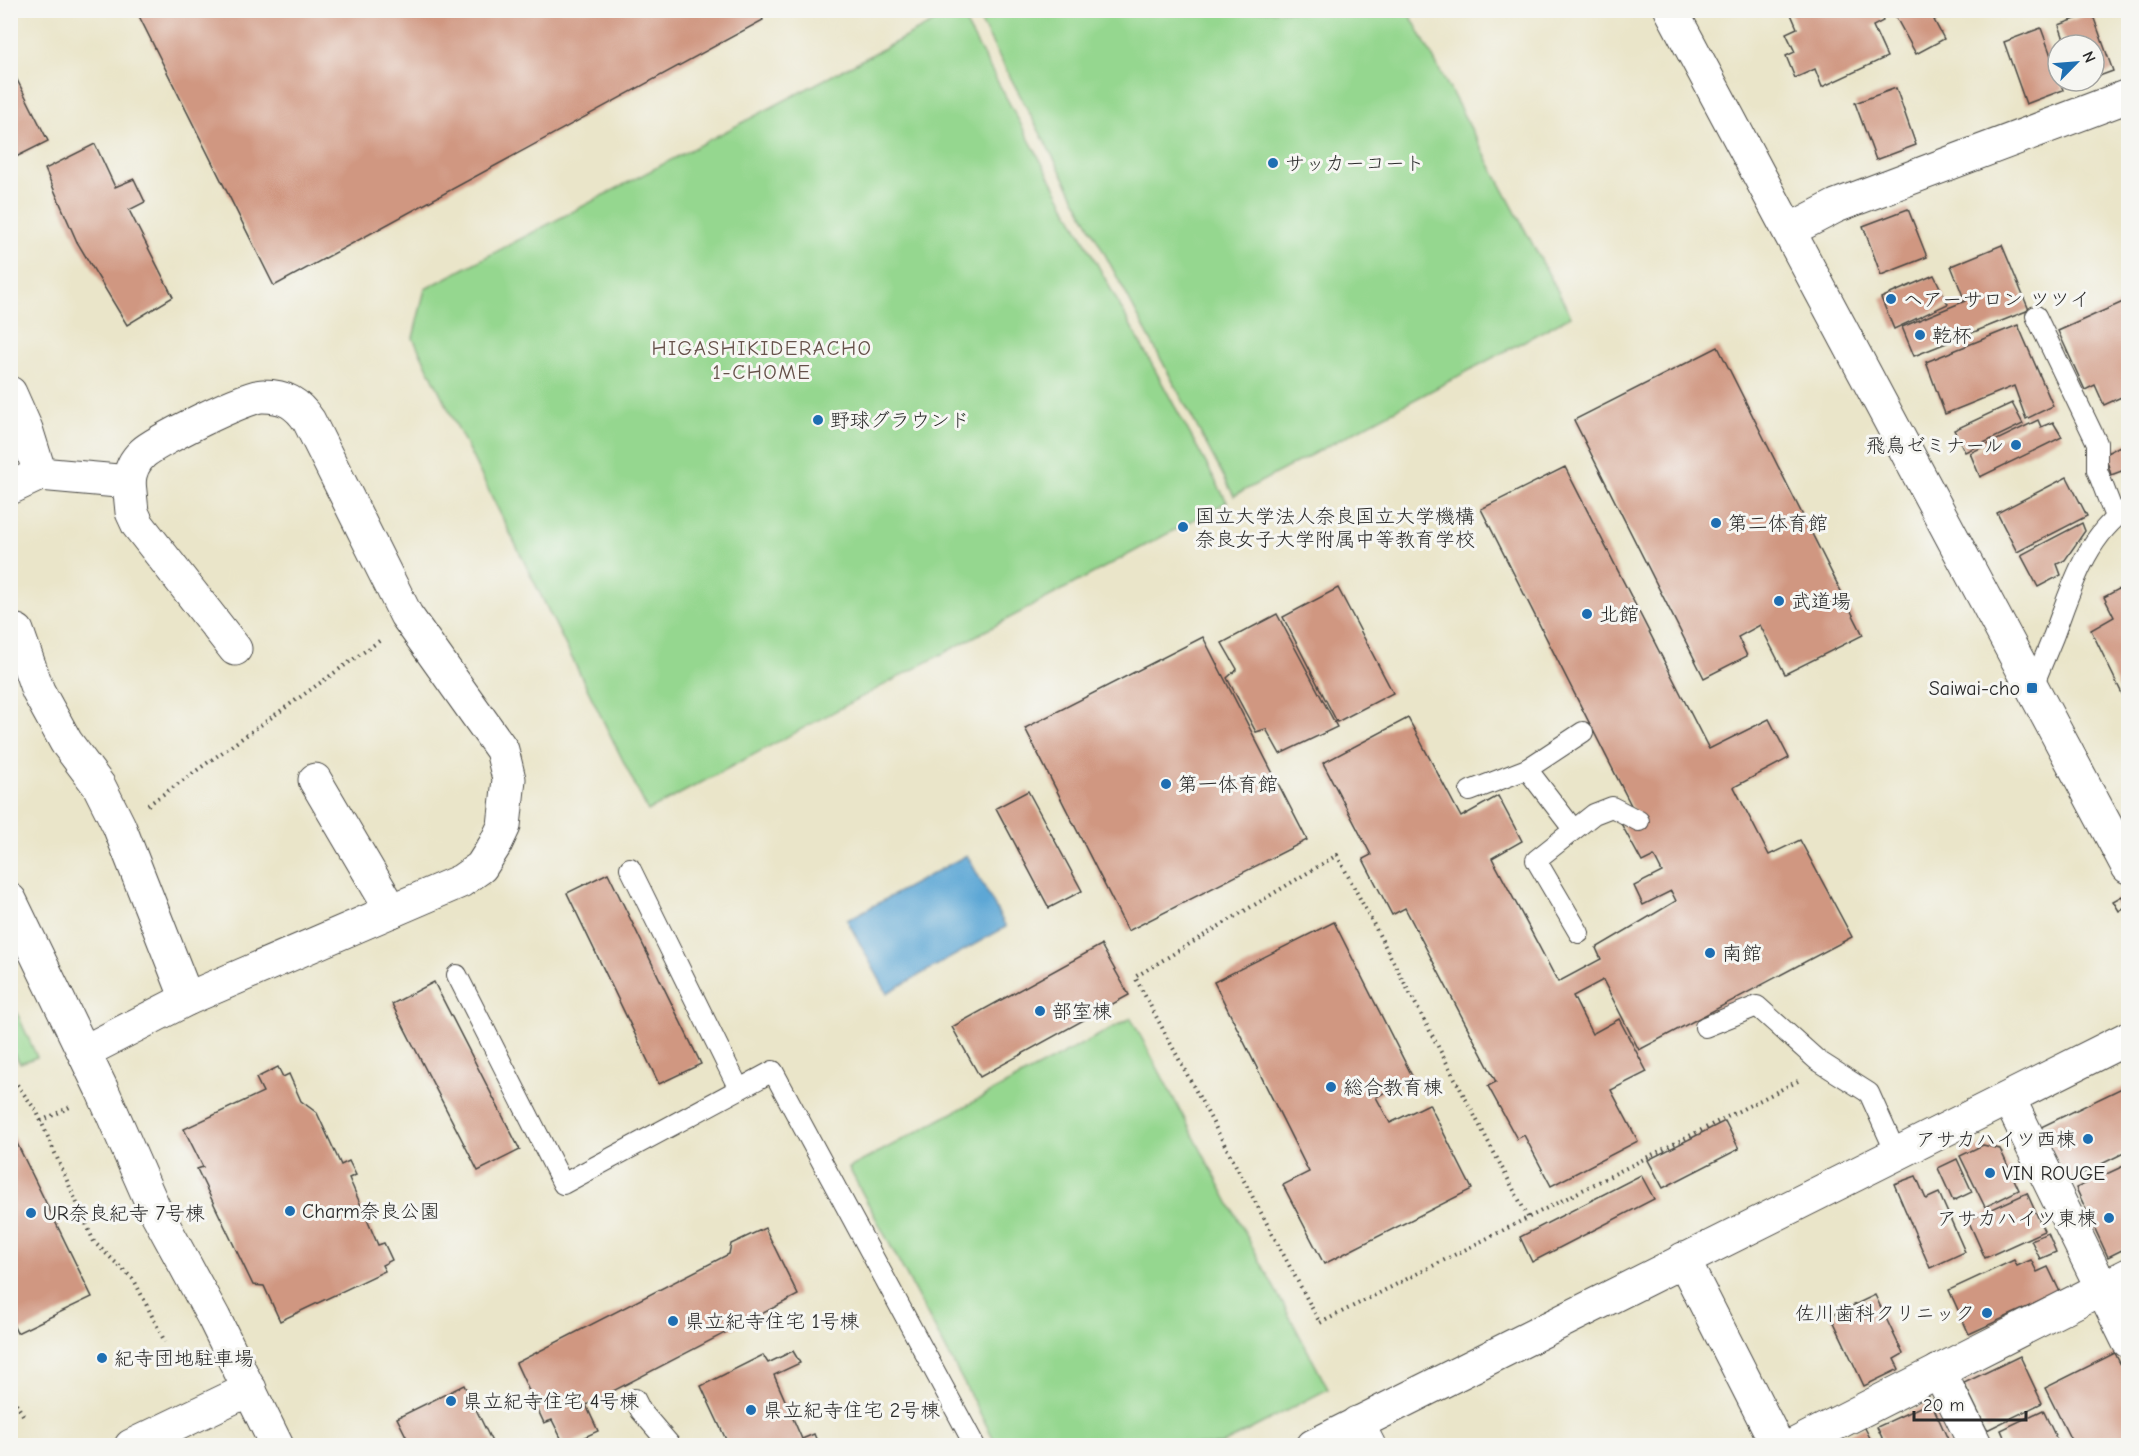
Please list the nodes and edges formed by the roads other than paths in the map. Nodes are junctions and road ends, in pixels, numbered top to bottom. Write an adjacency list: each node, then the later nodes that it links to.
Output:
1 (1671, 10): 3 (street)
2 (2128, 96): 3 (street)
3 (1790, 230): 12 (street)
4 (2036, 316): 9 (lane)
5 (10, 393): 6 (street)
6 (40, 474): 7 (street); 8 (street)
7 (129, 482): 11 (street); 22 (street)
8 (10, 488)
9 (2122, 512): 12 (lane)
10 (17, 631): 25 (street)
11 (235, 649)
12 (2032, 688): 19 (street)
13 (1583, 732): 14 (lane)
14 (1527, 769): 16 (lane); 18 (lane)
15 (315, 780): 22 (street)
16 (1470, 791)
17 (1639, 821): 18 (lane)
18 (1573, 829): 23 (lane)
19 (2128, 867)
20 (630, 868): 29 (lane)
21 (10, 900): 28 (street)
22 (392, 911): 25 (street)
23 (1579, 933)
24 (457, 975): 29 (lane)
25 (187, 999): 28 (street)
26 (1705, 1027): 31 (lane)
27 (2128, 1038): 30 (street)
28 (84, 1052): 36 (street)
29 (739, 1089): 42 (lane)
30 (2009, 1099): 31 (street); 33 (street)
31 (1896, 1153): 32 (street)
32 (1683, 1259): 38 (street); 44 (street)
33 (2115, 1282): 34 (street); 35 (street)
34 (2128, 1341)
35 (1939, 1371): 45 (street); 46 (street)
36 (250, 1389): 39 (street); 40 (street)
37 (635, 1399): 41 (lane)
38 (1363, 1434): 43 (street)
39 (131, 1446)
40 (277, 1446)
41 (671, 1446)
42 (975, 1446)
43 (1313, 1446)
44 (1778, 1446)
45 (1792, 1446)
46 (1976, 1446)

